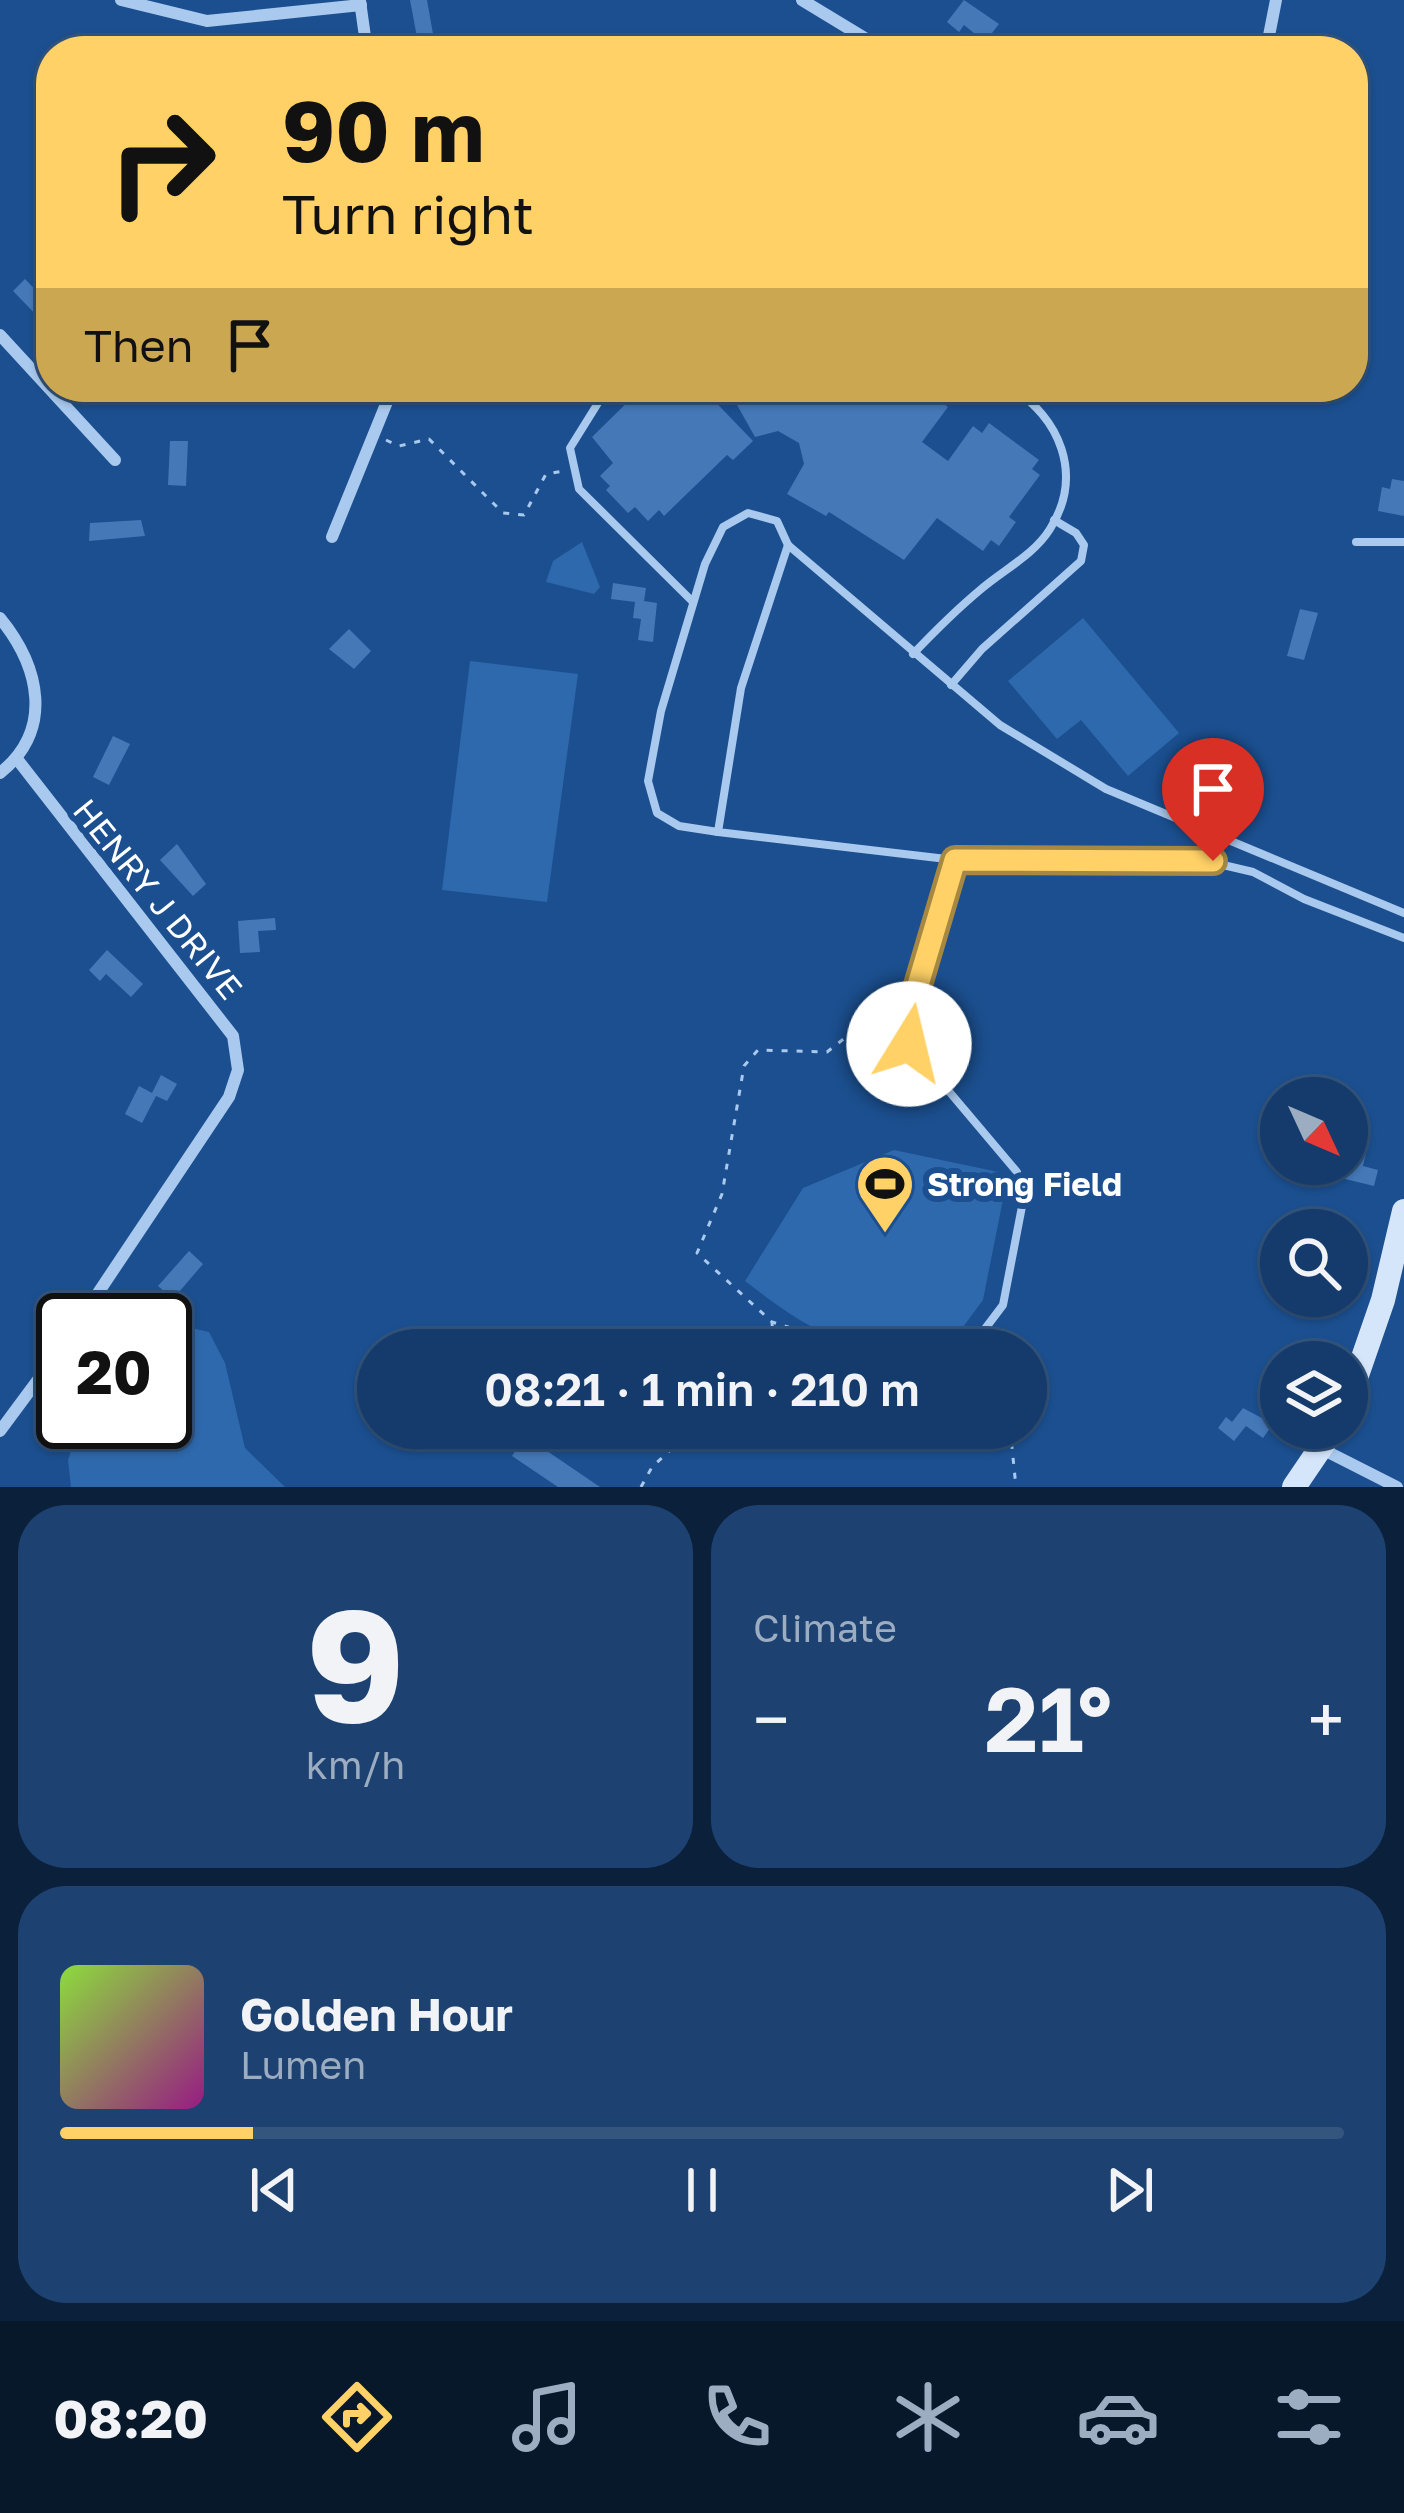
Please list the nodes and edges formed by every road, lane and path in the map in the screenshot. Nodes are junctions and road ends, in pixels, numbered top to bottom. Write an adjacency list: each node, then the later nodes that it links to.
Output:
1 (121, 0): 4 (street)
2 (802, 0): 6 (street)
3 (1276, 0): 7 (street)
4 (360, 2): 5 (street)
5 (365, 36)
6 (861, 36)
7 (1269, 36)
8 (0, 335): 9 (street)
9 (36, 374)
10 (62, 402): 15 (street)
11 (388, 402): 14 (street)
12 (599, 402): 16 (lane)
13 (1032, 402): 17 (lane)
14 (377, 437): 16 (path); 18 (street)
15 (115, 460)
16 (572, 469): 22 (lane)
17 (1054, 520): 24 (lane); 25 (lane)
18 (332, 537)
19 (1356, 542): 20 (lane)
20 (1404, 542)
21 (788, 544): 22 (lane); 24 (lane); 28 (lane)
22 (693, 602): 28 (lane)
23 (0, 618): 26 (street)
24 (913, 654): 25 (lane)
25 (951, 685): 30 (lane)
26 (17, 759): 27 (street); 34 (street, HENRY J DRIVE)
27 (0, 773)
28 (718, 832): 29 (lane)
29 (955, 860): 31 (lane); 32 (lane)
30 (1404, 913)
31 (1404, 938)
32 (909, 1044): 35 (path); 38 (lane)
33 (1404, 1211): 39 (main road)
34 (98, 1293)
35 (772, 1322): 36 (path); 37 (path)
36 (771, 1329)
37 (794, 1329)
38 (985, 1329)
39 (1368, 1343)
40 (36, 1382): 41 (street)
41 (0, 1431)
42 (671, 1449): 46 (path)
43 (1012, 1449): 47 (path)
44 (1320, 1449): 48 (main road)
45 (1342, 1449): 49 (street)
46 (641, 1487)
47 (1016, 1487)
48 (1294, 1487)
49 (1396, 1487)

